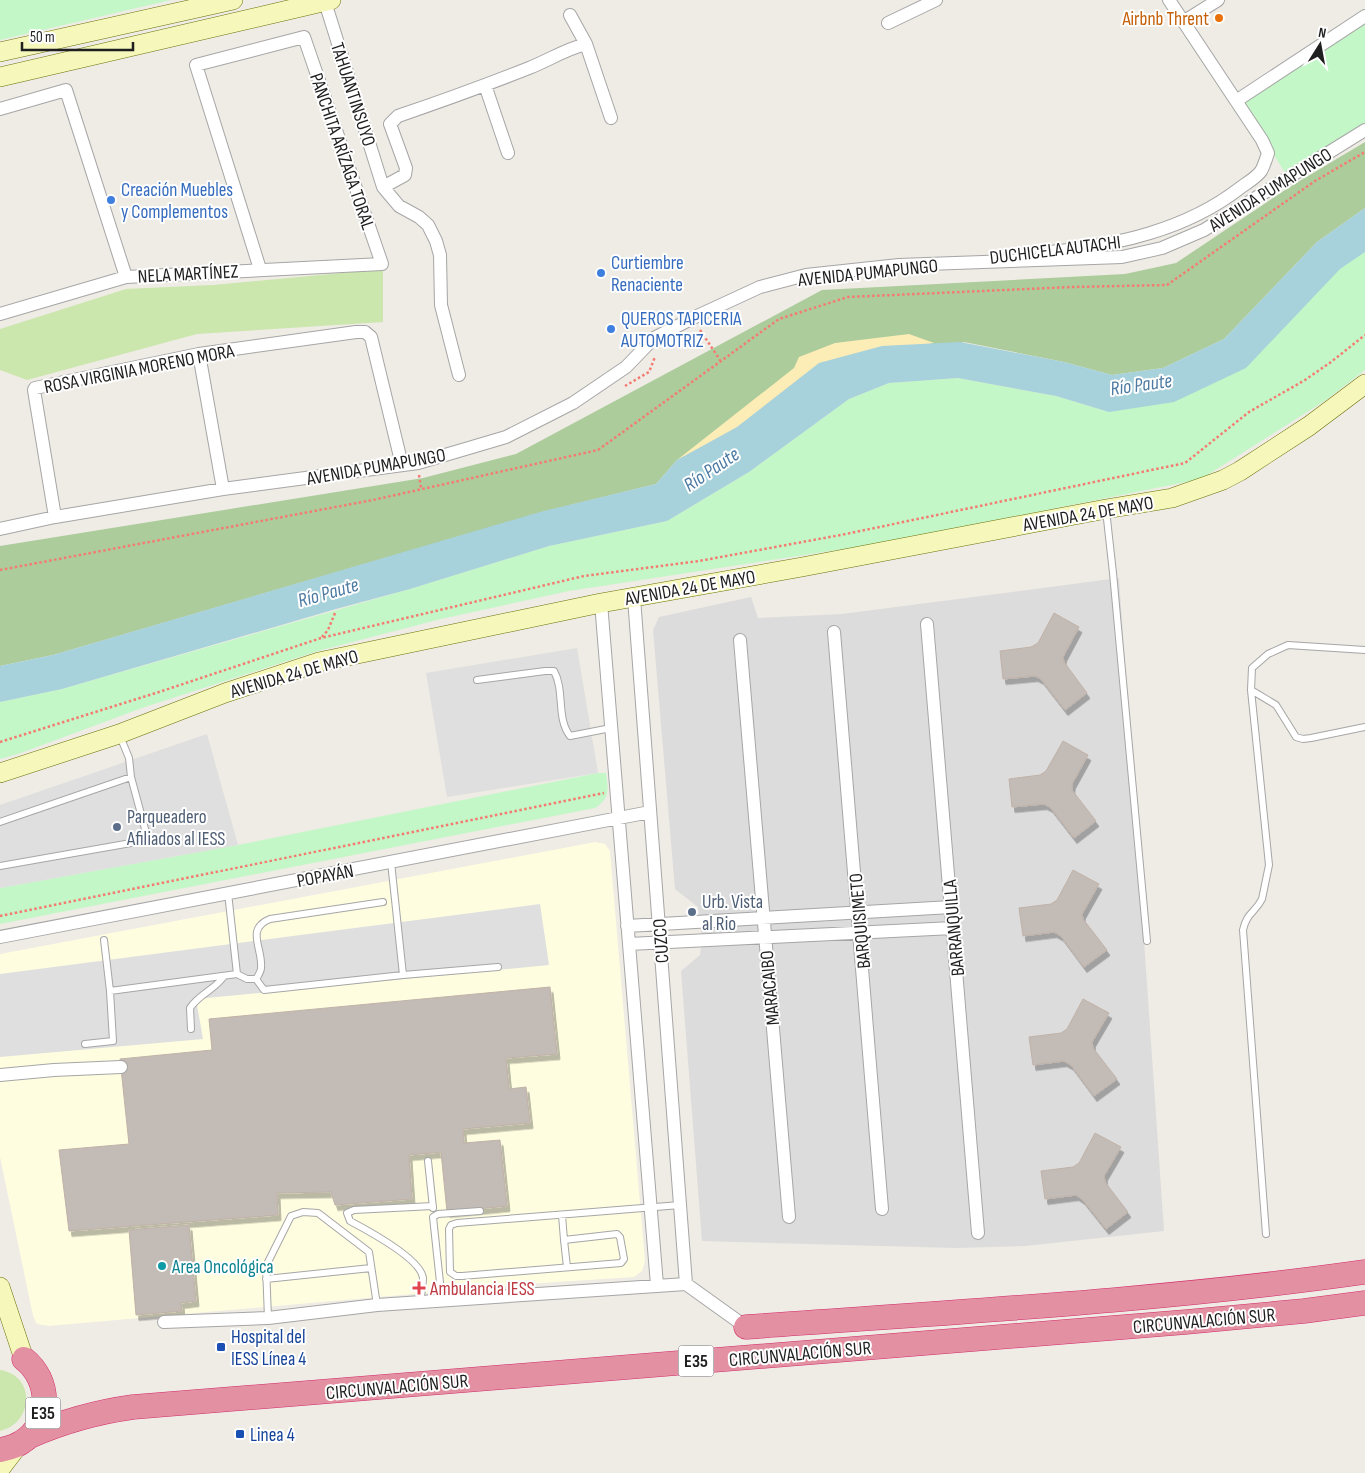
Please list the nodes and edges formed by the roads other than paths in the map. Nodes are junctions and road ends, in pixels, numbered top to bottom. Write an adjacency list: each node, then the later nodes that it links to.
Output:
1 (233, 0): 11 (main road)
2 (936, 0): 9 (street)
3 (1169, 0): 8 (street, DUCHICELA AUTACHI)
4 (1218, 0): 8 (street)
5 (328, 1): 12 (main road); 19 (street, TAHUANTINSUYO)
6 (570, 15): 10 (street)
7 (1365, 16): 14 (street)
8 (1183, 22): 14 (street, DUCHICELA AUTACHI)
9 (888, 23)
10 (586, 44): 13 (street); 16 (street)
11 (0, 52)
12 (0, 77)
13 (485, 86): 18 (street); 19 (street)
14 (1236, 101): 21 (street, DUCHICELA AUTACHI)
15 (0, 109): 23 (street)
16 (611, 118)
17 (1365, 130): 21 (street, AVENIDA PUMAPUNGO)
18 (508, 153)
19 (383, 187): 26 (street)
20 (382, 264): 22 (street, NELA MARTÍNEZ); 22 (street, PANCHITA ARÍZAGA TORAL)
21 (899, 265): 28 (street, AVENIDA PUMAPUNGO)
22 (260, 270): 23 (street, NELA MARTÍNEZ)
23 (126, 277): 24 (street, NELA MARTÍNEZ)
24 (0, 314)
25 (199, 354): 28 (street, ROSA VIRGINIA MORENO MORA); 29 (street); 31 (street, ROSA VIRGINIA MORENO MORA)
26 (459, 375)
27 (1365, 384): 30 (main road, AVENIDA 24 DE MAYO)
28 (402, 465): 29 (street, AVENIDA PUMAPUNGO)
29 (223, 489): 31 (street, AVENIDA PUMAPUNGO)
30 (1106, 509): 33 (main road, AVENIDA 24 DE MAYO); 63 (lane)
31 (55, 517): 32 (street, AVENIDA PUMAPUNGO)
32 (0, 529)
33 (634, 598): 34 (main road, AVENIDA 24 DE MAYO); 46 (street, CUZCO)
34 (600, 603): 42 (street, CUZCO); 43 (main road, AVENIDA 24 DE MAYO)
35 (927, 624): 53 (street, BARRANQUILLA)
36 (834, 632): 54 (street, BARQUISIMETO)
37 (740, 640): 55 (street, MARACAIBO)
38 (1365, 650): 40 (lane)
39 (477, 680): 42 (lane)
40 (1251, 690): 41 (lane); 86 (lane)
41 (1365, 727)
42 (611, 728): 47 (street, CUZCO)
43 (119, 734): 44 (main road, AVENIDA 24 DE MAYO); 45 (lane)
44 (0, 773)
45 (131, 777): 48 (lane); 50 (lane)
46 (650, 812): 47 (street, POPAYÁN); 56 (street, CUZCO)
47 (618, 818): 49 (street, POPAYÁN); 57 (street, CUZCO)
48 (0, 822)
49 (390, 862): 51 (street, POPAYÁN); 68 (lane)
50 (0, 866)
51 (228, 893): 60 (street, POPAYÁN); 67 (lane)
52 (383, 902): 70 (lane)
53 (951, 907): 54 (street); 58 (street, BARRANQUILLA)
54 (858, 912): 55 (street); 59 (street, BARQUISIMETO)
55 (763, 918): 56 (street); 61 (street, MARACAIBO)
56 (659, 924): 57 (street); 64 (street, CUZCO)
57 (627, 926): 65 (street, CUZCO)
58 (953, 928): 59 (street); 85 (street, BARRANQUILLA)
59 (860, 933): 61 (street); 80 (street, BARQUISIMETO)
60 (0, 937)
61 (765, 937): 64 (street); 84 (street, MARACAIBO)
62 (104, 940): 71 (lane)
63 (1148, 941)
64 (660, 942): 65 (street); 77 (street, CUZCO)
65 (629, 944): 79 (street, CUZCO)
66 (498, 967): 68 (lane)
67 (236, 974): 69 (lane); 70 (lane)
68 (403, 975): 70 (lane)
69 (224, 976): 71 (lane); 72 (lane)
70 (256, 979)
71 (110, 991): 73 (lane)
72 (191, 1029)
73 (85, 1044)
74 (121, 1068): 75 (street)
75 (0, 1075)
76 (428, 1161): 78 (lane)
77 (680, 1205): 79 (lane); 92 (street, CUZCO)
78 (433, 1206): 83 (lane); 96 (lane)
79 (651, 1207): 82 (lane); 93 (street, CUZCO)
80 (882, 1209)
81 (480, 1211): 83 (lane)
82 (562, 1215): 87 (lane); 88 (lane)
83 (433, 1217): 95 (lane)
84 (789, 1218)
85 (978, 1233)
86 (1266, 1234)
87 (564, 1240): 88 (lane); 88 (lane)
88 (567, 1267)
89 (371, 1268): 91 (lane); 91 (lane); 98 (lane)
90 (1365, 1272): 101 (highway, CIRCUNVALACIÓN SUR)
91 (266, 1279): 99 (lane)
92 (686, 1284): 93 (street); 101 (street)
93 (657, 1285): 95 (street)
94 (0, 1287): 102 (main road)
95 (442, 1300): 96 (street)
96 (420, 1302): 98 (street)
97 (1365, 1303): 103 (highway, CIRCUNVALACIÓN SUR / E35)
98 (377, 1305): 99 (street)
99 (268, 1318): 100 (street)
100 (164, 1322)
101 (746, 1327)
102 (24, 1359): 103 (highway, E35)
103 (17, 1443): 104 (main road)
104 (0, 1469)

